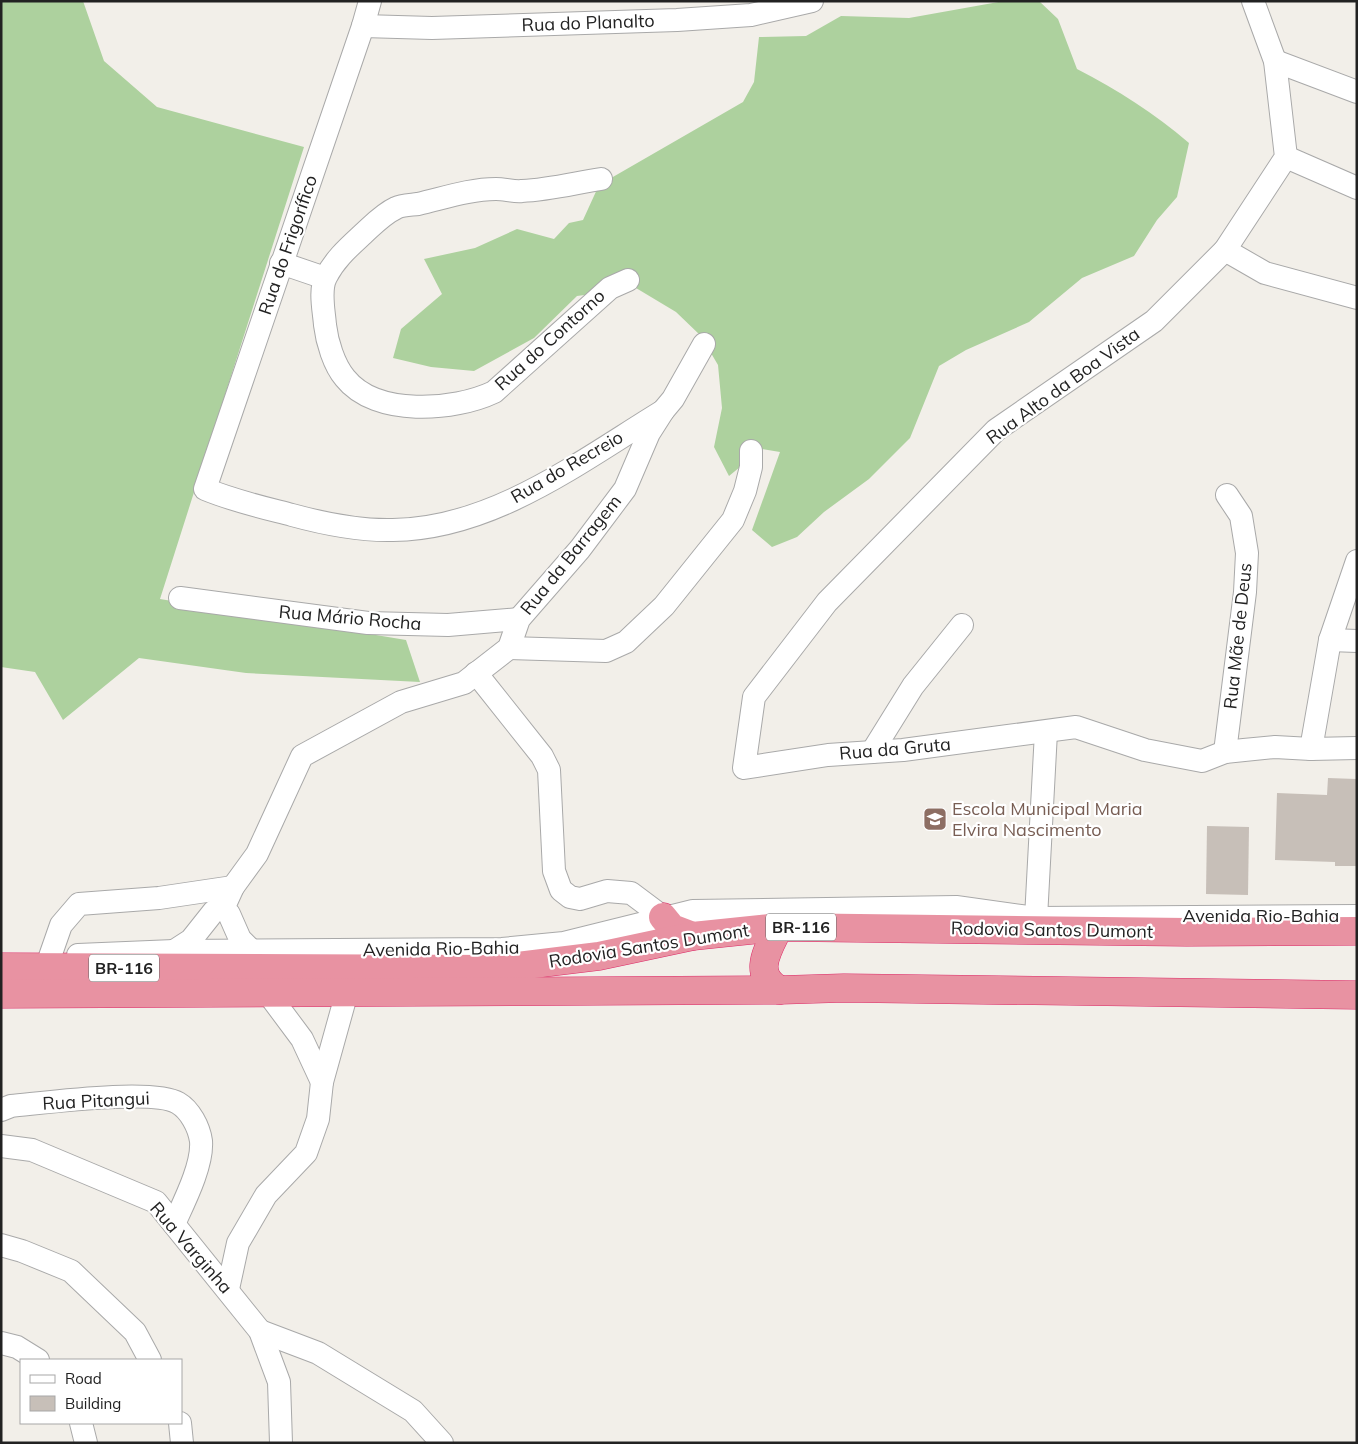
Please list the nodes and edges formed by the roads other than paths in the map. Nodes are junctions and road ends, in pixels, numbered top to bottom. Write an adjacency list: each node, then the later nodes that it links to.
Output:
1 (370, 1): 5 (street, Rua do Frigorífico)
2 (812, 1): 4 (street, Rua do Planalto)
3 (1253, 1): 6 (street)
4 (750, 8): 5 (street, Rua do Planalto)
5 (363, 26): 12 (street, Rua do Frigorífico)
6 (1276, 60): 7 (street); 8 (street)
7 (1352, 86)
8 (1286, 158): 10 (street); 11 (street, Rua Alto da Boa Vista)
9 (601, 179): 13 (street)
10 (1357, 188)
11 (1224, 250): 15 (street); 34 (street, Rua Alto da Boa Vista)
12 (282, 263): 13 (street); 19 (street, Rua do Frigorífico)
13 (325, 278): 14 (street, Rua do Contorno)
14 (628, 280)
15 (1357, 298)
16 (704, 344): 17 (street, Rua da Barragem)
17 (662, 410): 19 (street, Rua do Recreio); 23 (street, Rua da Barragem)
18 (751, 452): 27 (street)
19 (205, 489)
20 (1227, 495): 33 (street, Rua Mãe de Deus)
21 (1357, 562): 25 (street)
22 (180, 598): 23 (street, Rua Mário Rocha)
23 (520, 619): 27 (street, Rua da Barragem)
24 (962, 624): 32 (street)
25 (1330, 640): 26 (street); 31 (street)
26 (1357, 641)
27 (509, 648): 28 (street)
28 (476, 673): 35 (street); 38 (street)
29 (1046, 732): 32 (street, Rua da Gruta); 33 (street, Rua da Gruta); 39 (street)
30 (1357, 748): 31 (street, Rua da Gruta)
31 (1310, 749): 33 (street, Rua da Gruta)
32 (872, 752): 34 (street, Rua da Gruta)
33 (1225, 752)
34 (744, 768)
35 (234, 887): 36 (street); 46 (street)
36 (224, 909): 43 (street); 44 (street)
37 (1357, 916): 39 (street, Avenida Rio-Bahia)
38 (663, 917): 40 (street, Avenida Rio-Bahia); 42 (highway); 44 (street, Avenida Rio-Bahia)
39 (1036, 918): 40 (street, Avenida Rio-Bahia)
40 (793, 921): 41 (highway, Rodovia Santos Dumont / BR-116); 42 (highway, Rodovia Santos Dumont / BR-116); 48 (highway)
41 (1357, 931)
42 (693, 936): 46 (highway, Rodovia Santos Dumont / BR-116)
43 (174, 951): 44 (street, Avenida Rio-Bahia); 46 (street, Avenida Rio-Bahia)
44 (253, 952)
45 (1, 956): 46 (street, Avenida Rio-Bahia)
46 (48, 962): 47 (highway, Rodovia Santos Dumont / BR-116)
47 (1, 968)
48 (780, 990): 50 (highway, Rodovia Santos Dumont / BR-116); 52 (highway, Rodovia Santos Dumont / BR-116)
49 (267, 992): 50 (highway, Rodovia Santos Dumont / BR-116); 51 (highway, Rodovia Santos Dumont / BR-116); 53 (street)
50 (347, 992): 53 (street)
51 (1, 994)
52 (1357, 995)
53 (322, 1082): 58 (street)
54 (1, 1110): 56 (street, Rua Pitangui)
55 (1, 1146): 56 (street, Rua Varginha)
56 (174, 1224): 58 (street, Rua Varginha)
57 (1, 1245): 62 (street)
58 (228, 1289): 59 (street, Rua Varginha)
59 (260, 1331): 67 (street, Rua Varginha); 68 (street)
60 (1, 1343): 61 (street)
61 (36, 1359)
62 (149, 1359)
63 (82, 1424): 65 (street)
64 (180, 1424): 66 (street)
65 (86, 1443)
66 (182, 1443)
67 (281, 1443)
68 (442, 1443)

